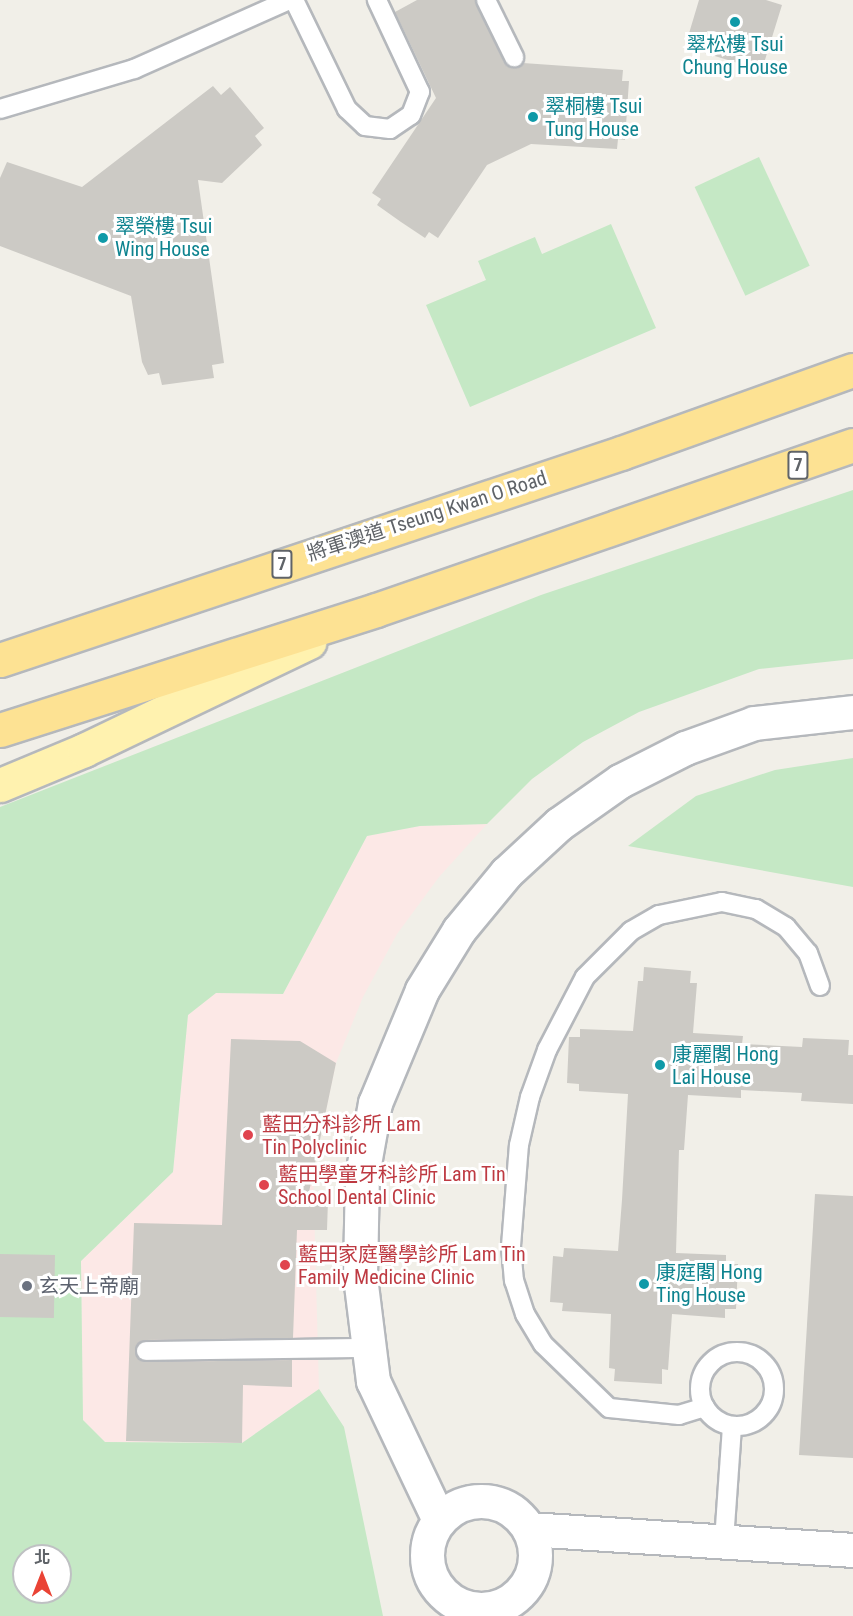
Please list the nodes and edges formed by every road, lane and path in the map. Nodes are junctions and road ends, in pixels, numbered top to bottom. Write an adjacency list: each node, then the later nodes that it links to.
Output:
1 (292, 0): 2 (lane); 5 (lane)
2 (377, 0)
3 (486, 0): 4 (lane)
4 (514, 57)
5 (0, 109)
6 (853, 370): 11 (highway, 將軍澳道 Tseung Kwan O Road / 7)
7 (853, 446): 9 (highway, 7)
8 (853, 455): 9 (street)
9 (743, 484): 10 (highway, 7)
10 (376, 610): 15 (highway, 7); 16 (main road)
11 (35, 644): 12 (highway); 13 (highway, 將軍澳道 Tseung Kwan O Road / 7)
12 (0, 652)
13 (0, 660)
14 (853, 712): 18 (street)
15 (0, 730)
16 (0, 784)
17 (820, 986): 20 (lane)
18 (366, 1348): 19 (lane); 21 (street)
19 (146, 1352)
20 (705, 1407): 22 (lane); 22 (lane)
21 (386, 1413): 23 (street); 24 (street)
22 (732, 1426): 25 (lane)
23 (466, 1502): 24 (street); 26 (street)
24 (439, 1520): 28 (street)
25 (724, 1541): 26 (street); 27 (street)
26 (532, 1544): 29 (street)
27 (853, 1550)
28 (442, 1605): 29 (street)
29 (498, 1611)

